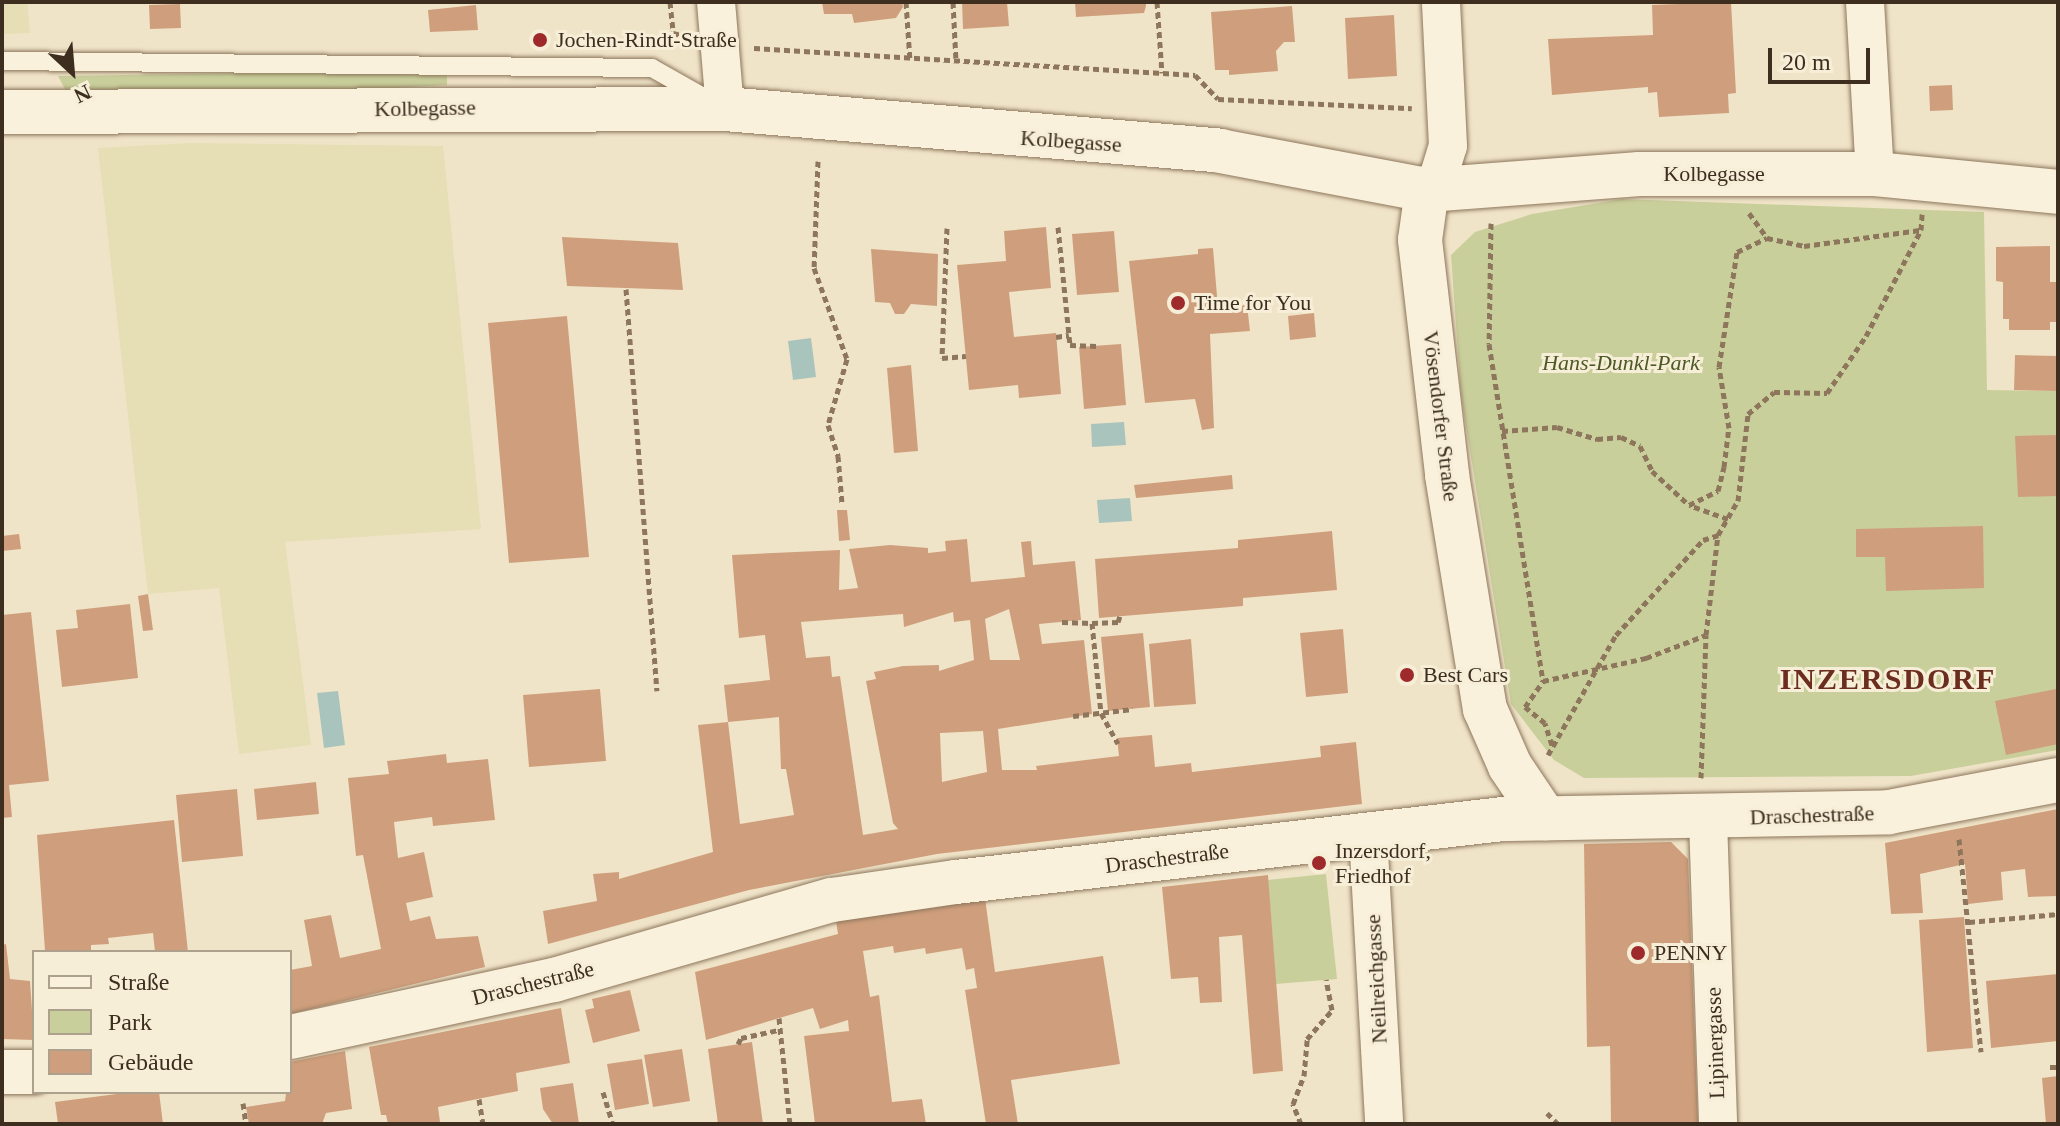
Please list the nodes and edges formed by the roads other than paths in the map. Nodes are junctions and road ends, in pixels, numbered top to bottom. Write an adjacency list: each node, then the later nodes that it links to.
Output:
1 (716, 2): 5 (street)
2 (1441, 2): 10 (street, Vösendorfer Straße)
3 (1865, 2): 9 (street)
4 (2, 61): 5 (lane)
5 (725, 109): 7 (main road, Kolbegasse); 10 (main road, Kolbegasse)
6 (2, 112): 7 (main road, Kolbegasse)
7 (80, 114): 8 (main road, Kolbegasse)
8 (2, 130)
9 (1889, 175): 10 (main road, Kolbegasse); 11 (main road, Kolbegasse)
10 (1427, 190): 13 (main road, Vösendorfer Straße)
11 (2058, 192)
12 (2058, 780): 14 (main road, Draschestraße)
13 (1545, 818): 14 (main road, Draschestraße); 15 (main road, Draschestraße)
14 (1708, 819): 20 (street, Lipinergasse)
15 (1368, 834): 16 (main road, Draschestraße); 19 (street, Neilreichgasse)
16 (292, 1037)
17 (2, 1072): 18 (main road)
18 (32, 1072)
19 (1384, 1124)
20 (1718, 1124)

